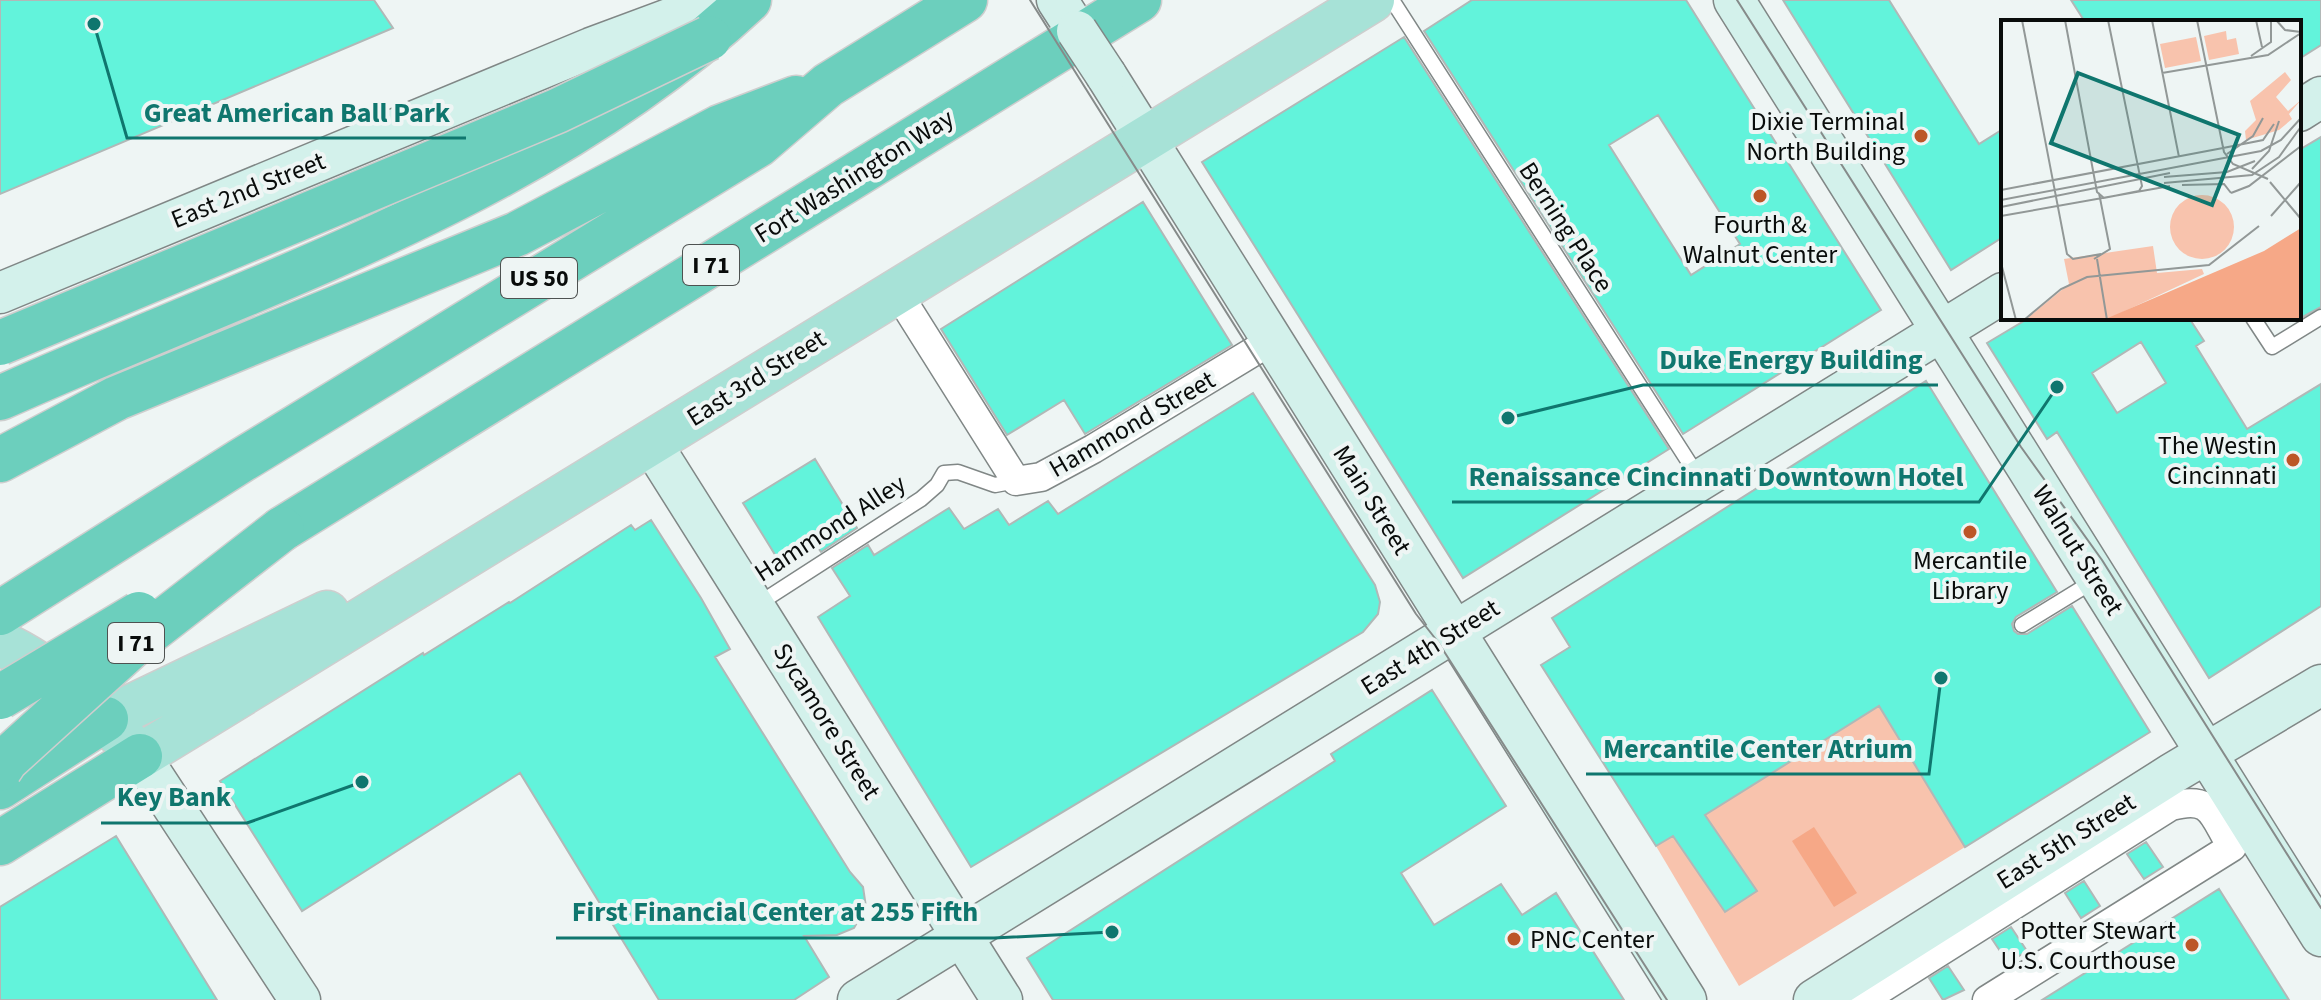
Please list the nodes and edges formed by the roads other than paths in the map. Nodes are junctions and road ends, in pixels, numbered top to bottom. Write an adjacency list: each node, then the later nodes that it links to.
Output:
1 (749, 0): 8 (highway)
2 (965, 0): 9 (highway)
3 (1057, 0): 12 (street, Main Street, bridge)
4 (1139, 0): 29 (highway, Fort Washington Way / I 71)
5 (1372, 0): 12 (main road, East 3rd Street)
6 (1392, 0): 26 (lane, Berning Place)
7 (1734, 0): 19 (street, Walnut Street)
8 (715, 19): 15 (street, East 2nd Street); 21 (highway, bridge); 23 (highway, bridge)
9 (828, 85): 25 (highway); 32 (highway, US 50)
10 (2321, 97): 11 (street)
11 (2301, 110)
12 (1146, 139): 14 (main road, East 3rd Street); 20 (street, Main Street)
13 (168, 286): 22 (lane)
14 (897, 292): 24 (main road, East 3rd Street); 27 (street, Hammond Street)
15 (0, 293)
16 (2001, 294): 19 (street, East 4th Street)
17 (2321, 317): 18 (lane)
18 (2254, 320)
19 (1941, 331): 26 (street, East 4th Street); 30 (street, Walnut Street)
20 (1271, 341): 27 (street, Hammond Street); 34 (street, Main Street)
21 (0, 343)
22 (0, 355)
23 (0, 398)
24 (651, 443): 28 (main road, East 3rd Street); 31 (street, Sycamore Street)
25 (0, 460)
26 (1700, 480): 34 (street, East 4th Street)
27 (1016, 481): 31 (lane, Hammond Alley)
28 (536, 513): 38 (main road); 40 (main road, East 3rd Street)
29 (282, 529): 37 (highway, bridge); 41 (highway, I 71, bridge)
30 (2097, 579): 33 (lane); 39 (street, Walnut Street)
31 (755, 607): 45 (street, Sycamore Street)
32 (0, 613)
33 (2022, 625)
34 (1455, 631): 45 (street, East 4th Street); 50 (street, Main Street)
35 (0, 643): 38 (main road)
36 (2321, 685): 39 (street, East 5th Street)
37 (0, 697)
38 (106, 719): 40 (main road); 42 (highway)
39 (2207, 754): 43 (street, Walnut Street); 51 (street, East 5th Street)
40 (140, 756): 44 (highway); 47 (street)
41 (0, 769)
42 (0, 787)
43 (2244, 839): 46 (street, Walnut Street); 52 (street); 53 (lane)
44 (0, 843)
45 (962, 936): 48 (street, East 4th Street); 49 (street, Sycamore Street)
46 (2321, 936)
47 (300, 1000)
48 (858, 1000)
49 (1002, 1000)
50 (1686, 1000)
51 (1814, 1000)
52 (1863, 1000)
53 (1987, 1000)

